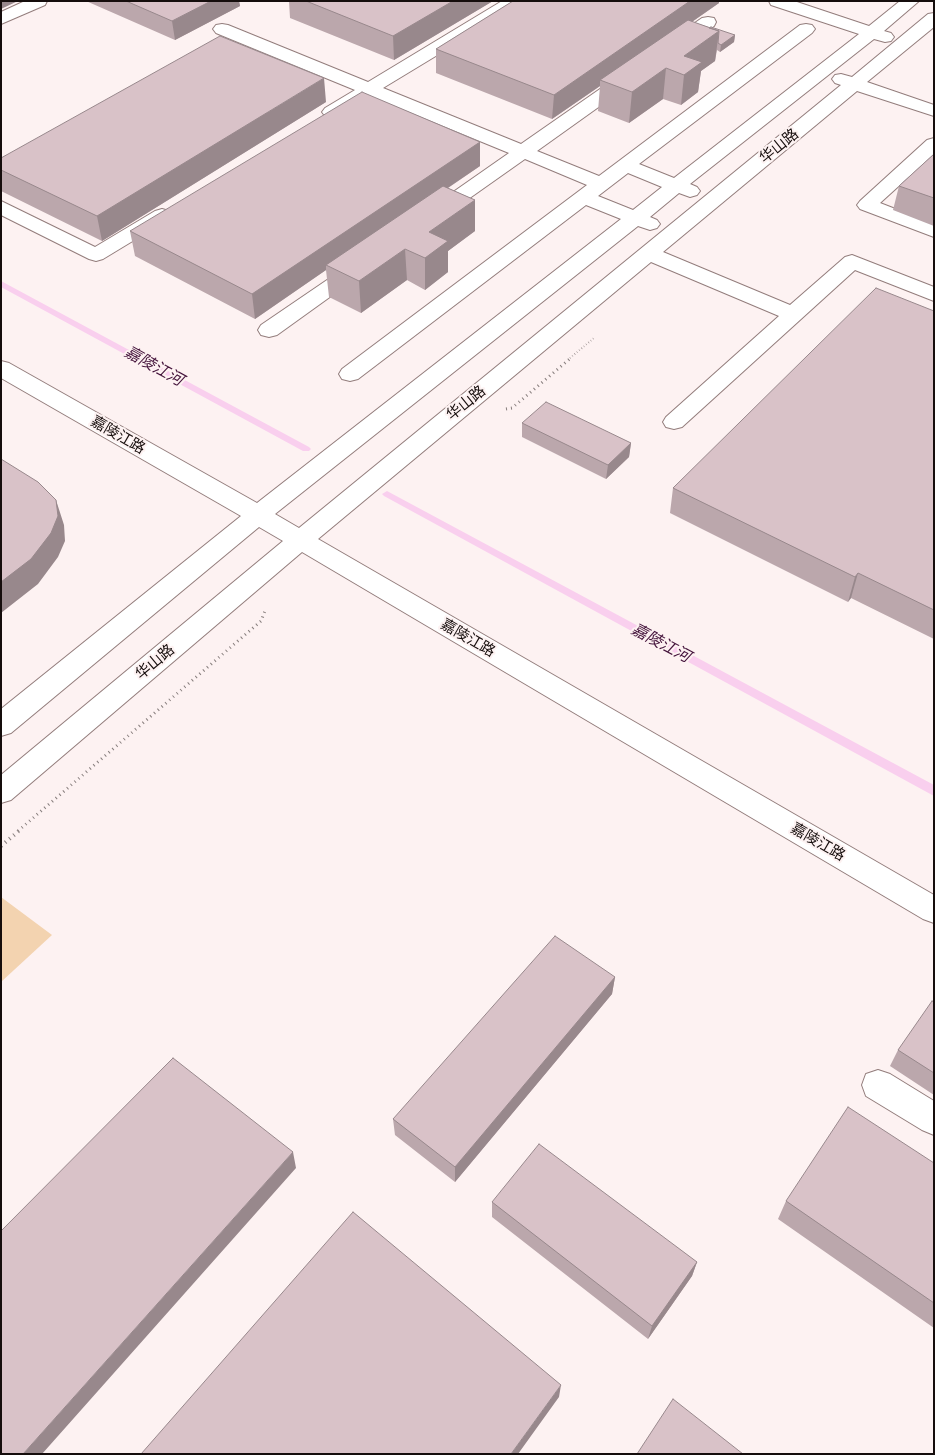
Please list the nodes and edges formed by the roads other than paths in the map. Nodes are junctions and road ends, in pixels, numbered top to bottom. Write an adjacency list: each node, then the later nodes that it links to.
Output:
1 (39, 1): 7 (street)
2 (514, 1): 17 (street)
3 (778, 1): 8 (street)
4 (826, 1): 8 (street)
5 (911, 1): 11 (street)
6 (934, 18): 12 (street, 华山路)
7 (1, 19)
8 (808, 21): 11 (street); 22 (street)
9 (708, 22): 13 (street)
10 (222, 29): 17 (street)
11 (871, 33): 12 (street); 15 (street)
12 (903, 43): 16 (street, 华山路)
13 (660, 56)
14 (644, 67): 21 (street)
15 (821, 72): 16 (street); 24 (street)
16 (854, 84): 18 (street); 26 (street, 华山路)
17 (370, 89): 19 (street); 21 (street)
18 (934, 111)
19 (320, 119)
20 (934, 144): 31 (street)
21 (523, 152): 23 (street); 30 (street)
22 (626, 166): 23 (street); 24 (street)
23 (602, 184): 25 (street)
24 (676, 186): 26 (street); 29 (street)
25 (584, 197): 29 (street); 39 (street)
26 (712, 200): 32 (street, 华山路)
27 (179, 205): 28 (street)
28 (1, 207)
29 (635, 218): 32 (street); 41 (street)
30 (420, 224)
31 (934, 231)
32 (672, 233): 33 (street, 华山路)
33 (648, 253): 36 (street); 42 (street, 华山路)
34 (372, 258): 37 (street)
35 (934, 295): 36 (street)
36 (793, 314): 40 (street)
37 (269, 330)
38 (1, 368): 41 (street, 嘉陵江路)
39 (350, 374)
40 (674, 422)
41 (258, 515): 42 (street, 嘉陵江路); 43 (street)
42 (300, 540): 44 (street, 华山路); 45 (street, 嘉陵江路)
43 (1, 725)
44 (1, 792)
45 (934, 910)
46 (878, 1085): 47 (street)
47 (934, 1119)

